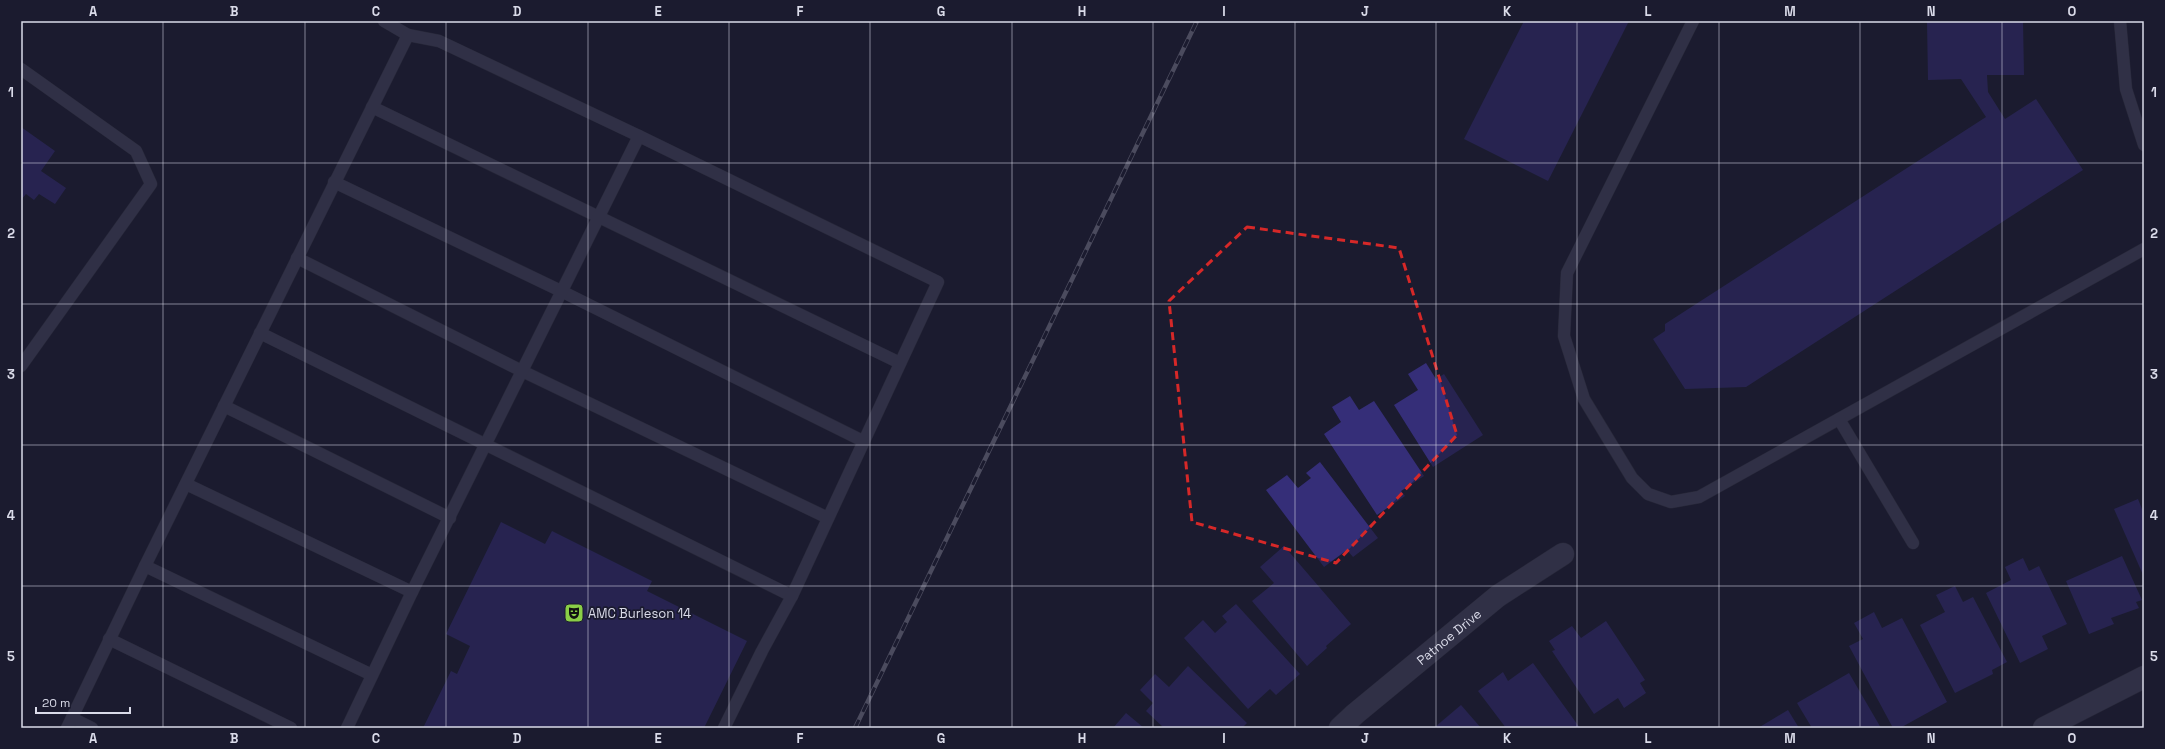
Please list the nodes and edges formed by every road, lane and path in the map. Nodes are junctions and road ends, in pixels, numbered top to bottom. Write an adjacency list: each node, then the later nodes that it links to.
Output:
1 (384, 21): 4 (lane)
2 (1692, 21): 19 (lane)
3 (2120, 21): 8 (lane)
4 (408, 35): 6 (lane); 7 (lane)
5 (21, 69): 16 (lane)
6 (372, 107): 9 (lane); 10 (lane)
7 (639, 136): 10 (lane); 15 (lane)
8 (2144, 146)
9 (334, 182): 12 (lane); 13 (lane)
10 (599, 216): 13 (lane); 15 (lane)
11 (2144, 249): 19 (lane)
12 (297, 258): 14 (lane); 17 (lane)
13 (561, 291): 17 (lane); 20 (lane)
14 (260, 333): 18 (lane); 21 (lane)
15 (900, 363): 20 (lane)
16 (21, 366)
17 (522, 371): 21 (lane); 24 (lane)
18 (224, 406): 22 (lane); 23 (lane)
19 (1839, 419): 25 (lane)
20 (863, 441): 24 (lane)
21 (486, 445): 23 (lane); 29 (lane)
22 (186, 484): 27 (lane); 28 (lane)
23 (450, 518): 28 (lane)
24 (828, 518): 29 (lane)
25 (1913, 543)
26 (1563, 554): 38 (street, Patnoe Drive)
27 (145, 566): 30 (lane); 31 (lane)
28 (412, 592): 31 (lane)
29 (792, 596): 37 (lane)
30 (109, 639): 33 (lane); 35 (lane)
31 (372, 675): 36 (lane)
32 (2144, 677): 39 (street)
33 (69, 723): 34 (lane)
34 (92, 728)
35 (291, 728)
36 (347, 728)
37 (724, 728)
38 (1340, 728)
39 (2044, 728)

